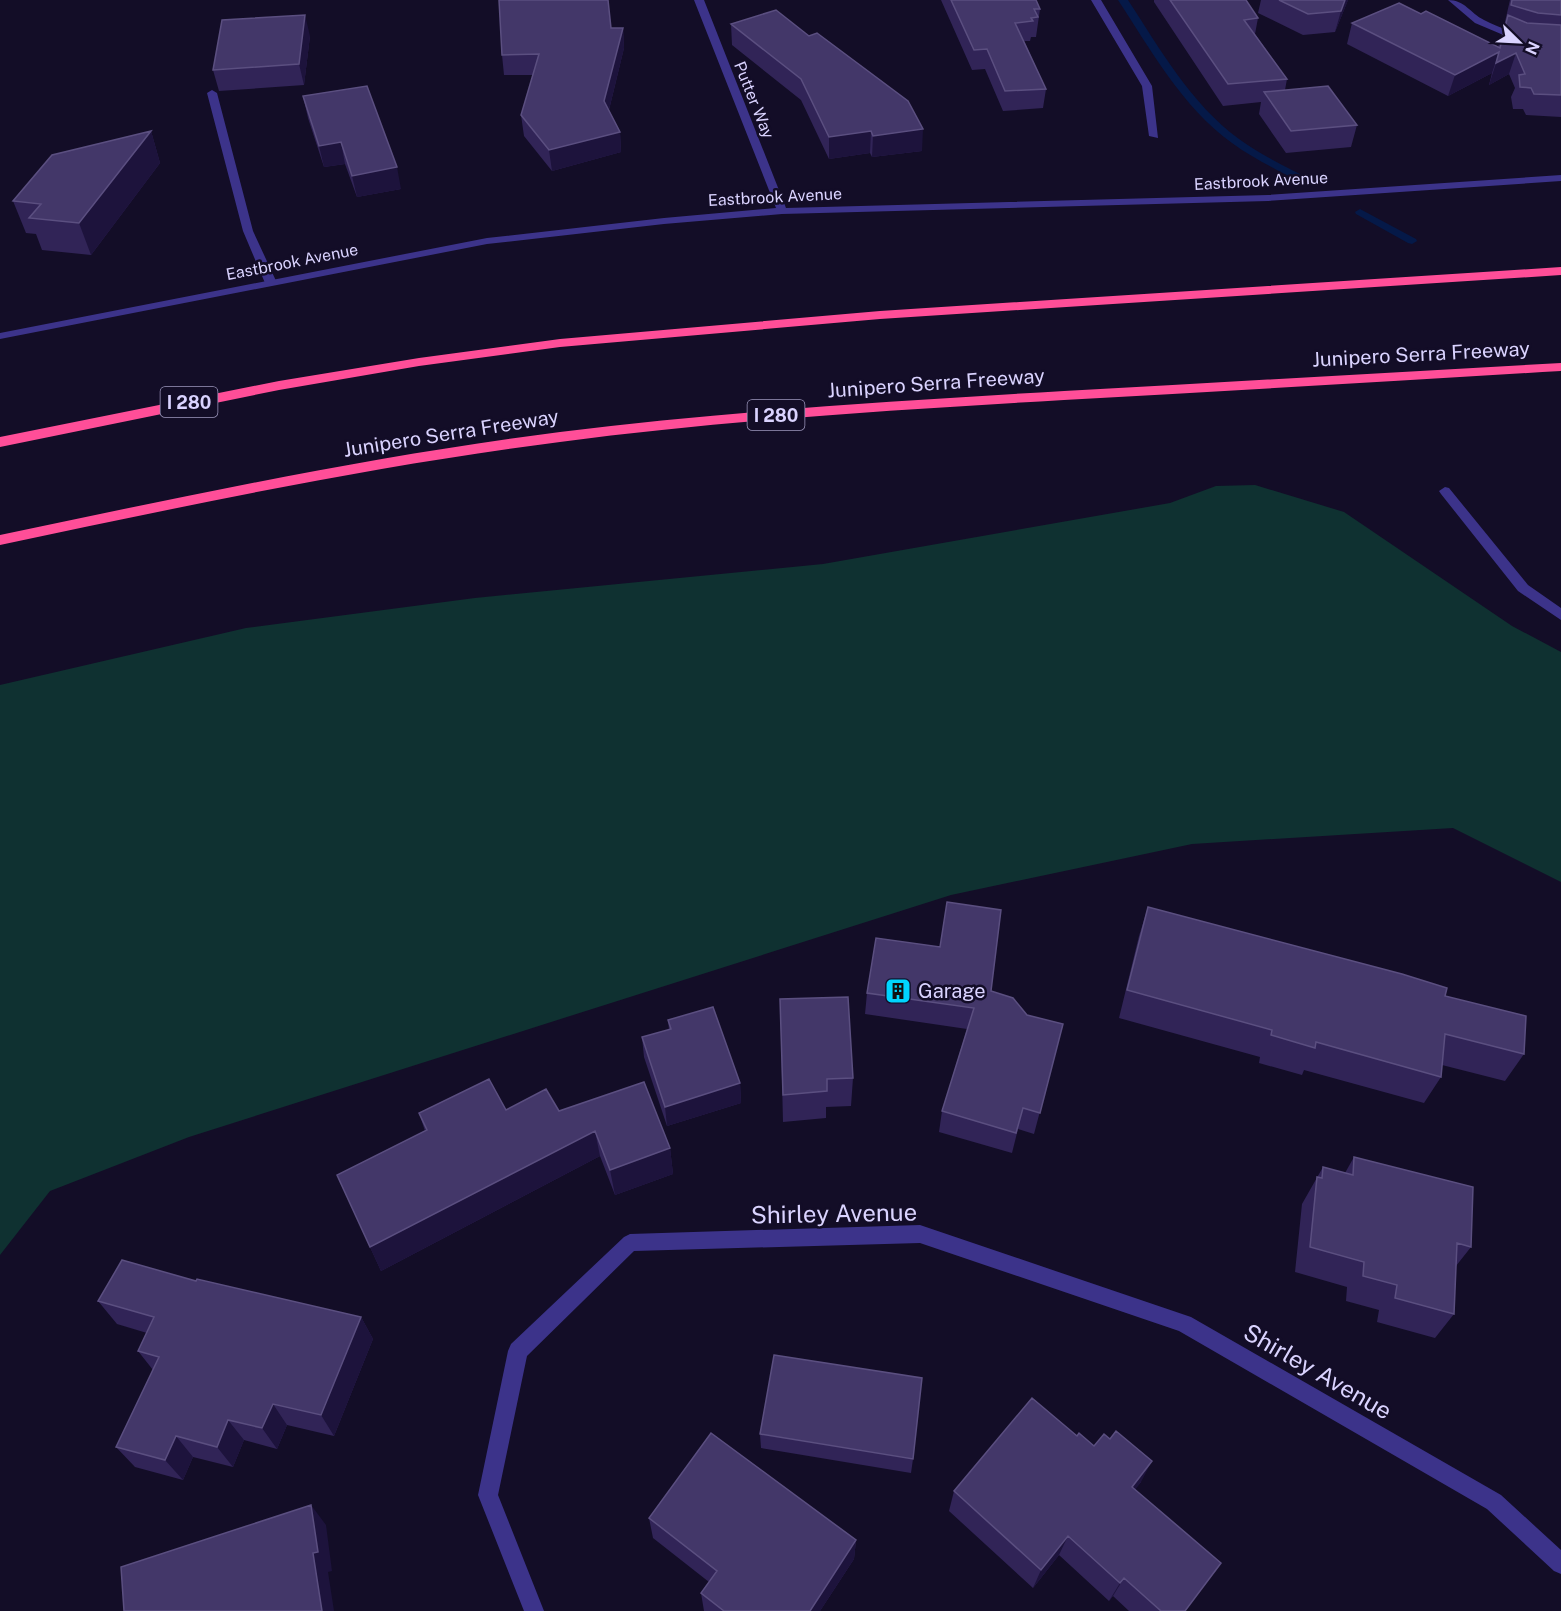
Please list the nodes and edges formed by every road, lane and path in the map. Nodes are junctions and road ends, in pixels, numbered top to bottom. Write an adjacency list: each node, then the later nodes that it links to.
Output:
1 (699, 0): 8 (street, Putter Way)
2 (1096, 0): 6 (street)
3 (1453, 0): 4 (street)
4 (1561, 42)
5 (212, 93): 10 (street)
6 (1154, 136)
7 (1561, 178): 8 (street, Eastbrook Avenue)
8 (782, 211): 10 (street, Eastbrook Avenue)
9 (1561, 271): 13 (highway, I 280)
10 (271, 283): 11 (street, Eastbrook Avenue)
11 (0, 336)
12 (1561, 367): 15 (highway, Junipero Serra Freeway / I 280)
13 (0, 442)
14 (1445, 491): 16 (street)
15 (0, 540)
16 (1561, 615)
17 (1561, 1564): 18 (street, Shirley Avenue)
18 (534, 1611)

